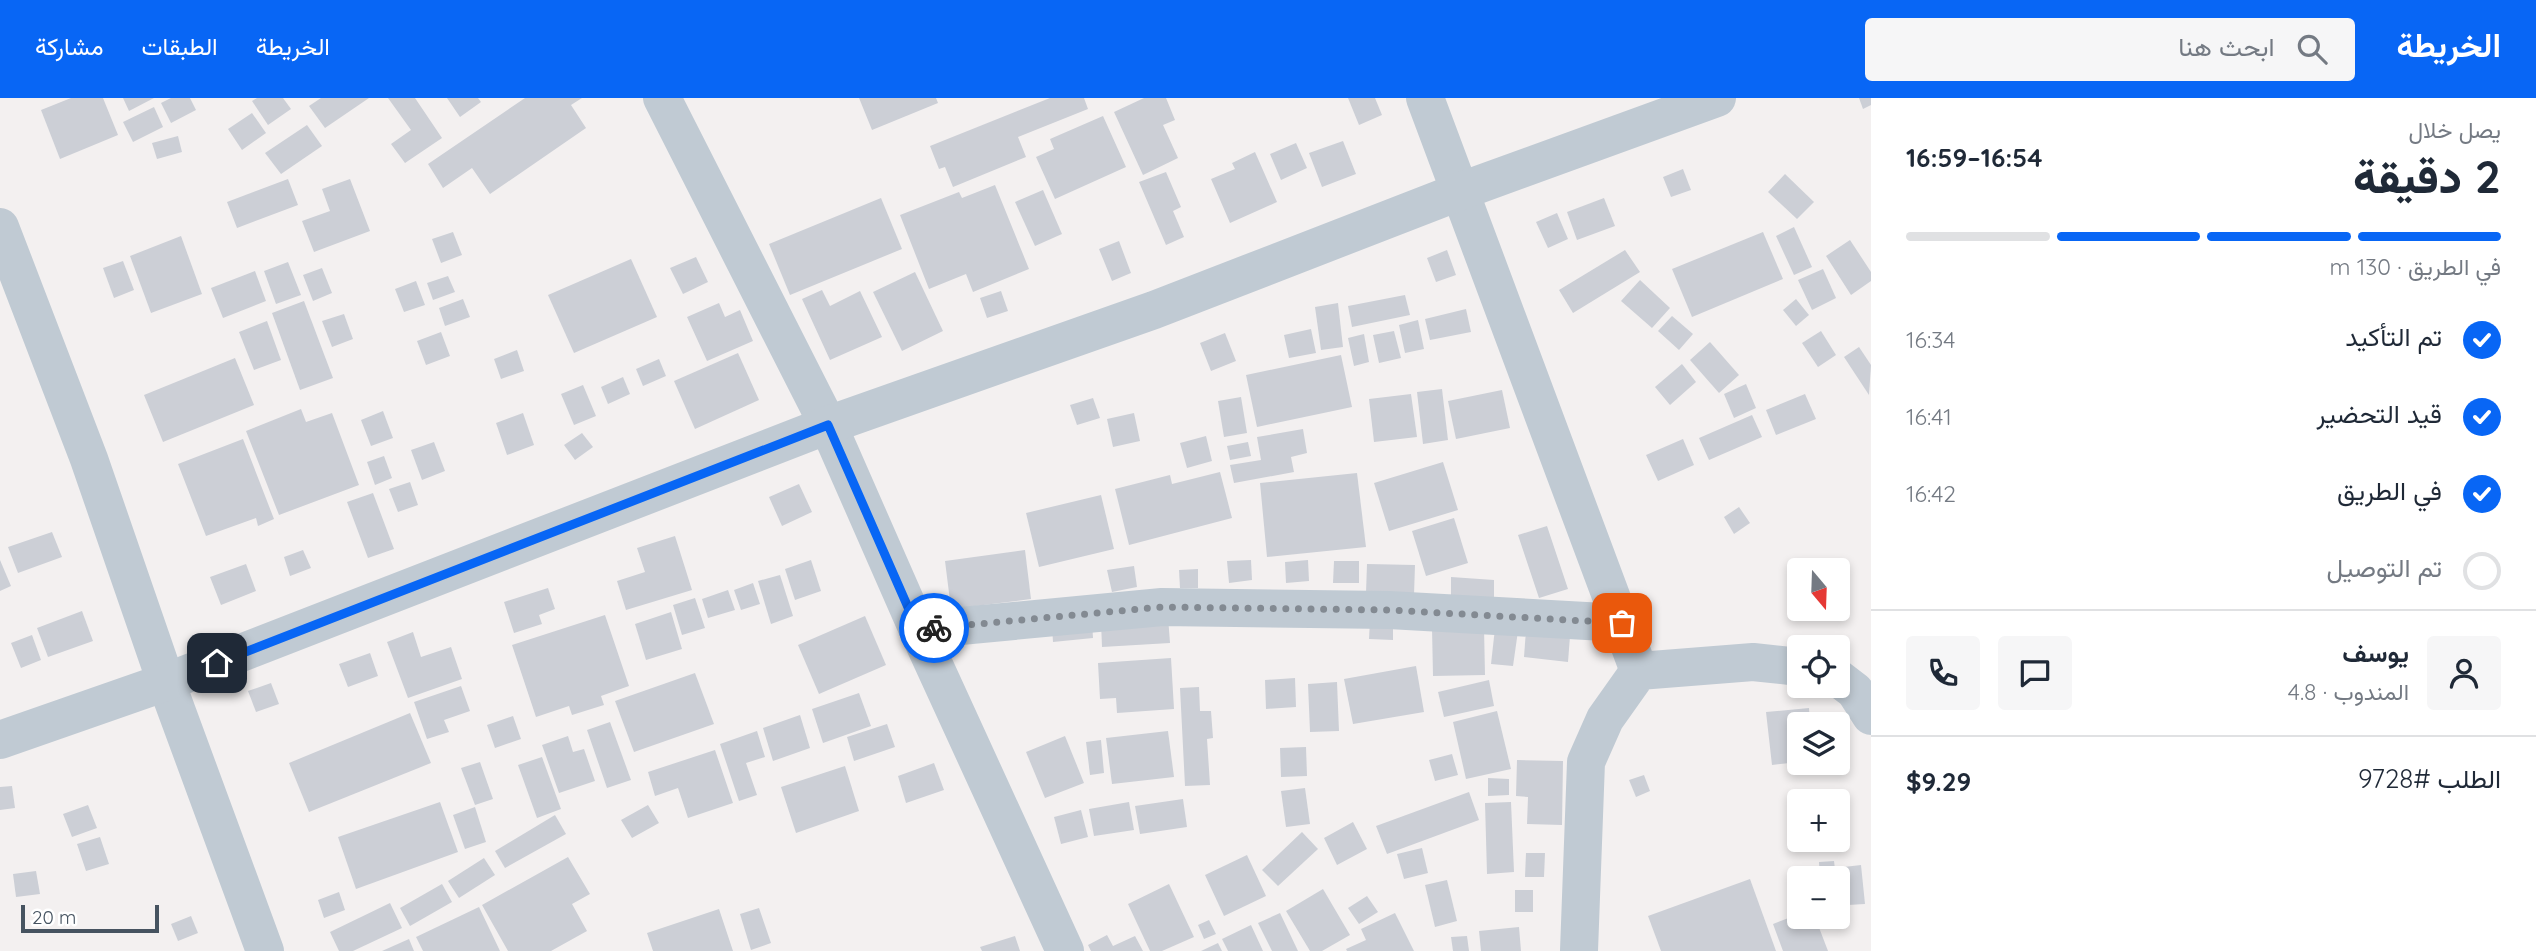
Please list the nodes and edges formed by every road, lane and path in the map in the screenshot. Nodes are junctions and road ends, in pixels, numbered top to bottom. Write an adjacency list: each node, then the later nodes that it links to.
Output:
1 (662, 98): 6 (street)
2 (1425, 98): 4 (street)
3 (1717, 98): 4 (street)
4 (1461, 191): 6 (street); 7 (street)
5 (0, 227): 11 (street)
6 (828, 425): 8 (street); 11 (street)
7 (1622, 623): 8 (street); 10 (street)
8 (918, 630): 16 (street)
9 (1787, 666): 10 (street)
10 (1639, 671): 17 (street)
11 (166, 682): 14 (street); 15 (street)
12 (1850, 687): 13 (street)
13 (1871, 716)
14 (0, 740)
15 (265, 951)
16 (1065, 951)
17 (1579, 951)

